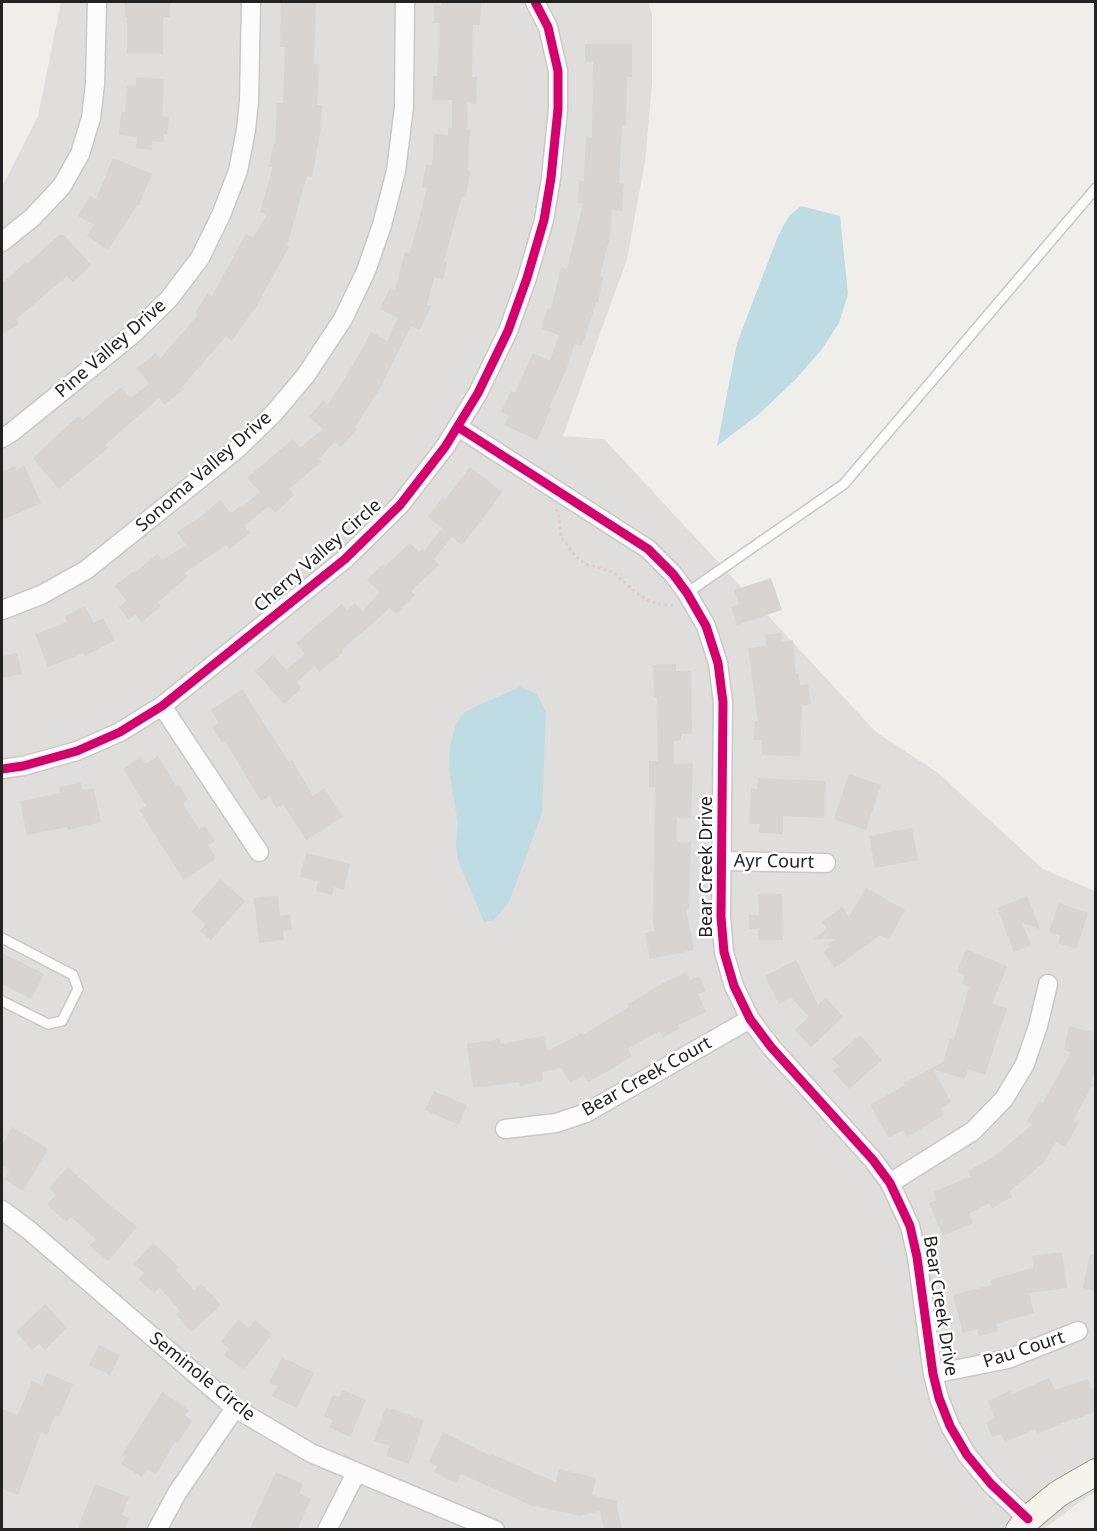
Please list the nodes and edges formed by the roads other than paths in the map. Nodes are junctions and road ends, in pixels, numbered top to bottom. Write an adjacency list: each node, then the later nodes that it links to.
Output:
1 (97, 2): 6 (street)
2 (251, 2): 8 (street, Pine Valley Drive)
3 (405, 2): 10 (street, Sonoma Valley Drive)
4 (535, 2): 7 (street, Cherry Valley Circle)
5 (1095, 188): 9 (lane)
6 (2, 242)
7 (458, 427): 9 (street, Bear Creek Drive); 11 (street, Cherry Valley Circle)
8 (2, 438)
9 (682, 599): 14 (street, Bear Creek Drive)
10 (2, 610)
11 (162, 706): 12 (street, Cherry Valley Circle); 13 (street)
12 (2, 769)
13 (259, 852)
14 (722, 861): 15 (street, Ayr Court); 19 (street, Bear Creek Drive)
15 (826, 863)
16 (2, 938): 18 (lane)
17 (1048, 984): 21 (street)
18 (2, 1001)
19 (750, 1019): 20 (street, Bear Creek Court); 21 (street, Bear Creek Drive)
20 (505, 1129)
21 (890, 1183): 24 (street, Bear Creek Drive)
22 (2, 1210): 25 (street, Seminole Circle)
23 (1078, 1331): 24 (street, Pau Court)
24 (933, 1374): 28 (street, Bear Creek Drive)
25 (235, 1407): 27 (street, Seminole Circle); 29 (street)
26 (1095, 1472): 28 (street)
27 (356, 1473): 30 (street); 31 (street, Seminole Circle)
28 (1023, 1524)
29 (157, 1530)
30 (327, 1530)
31 (495, 1530)

